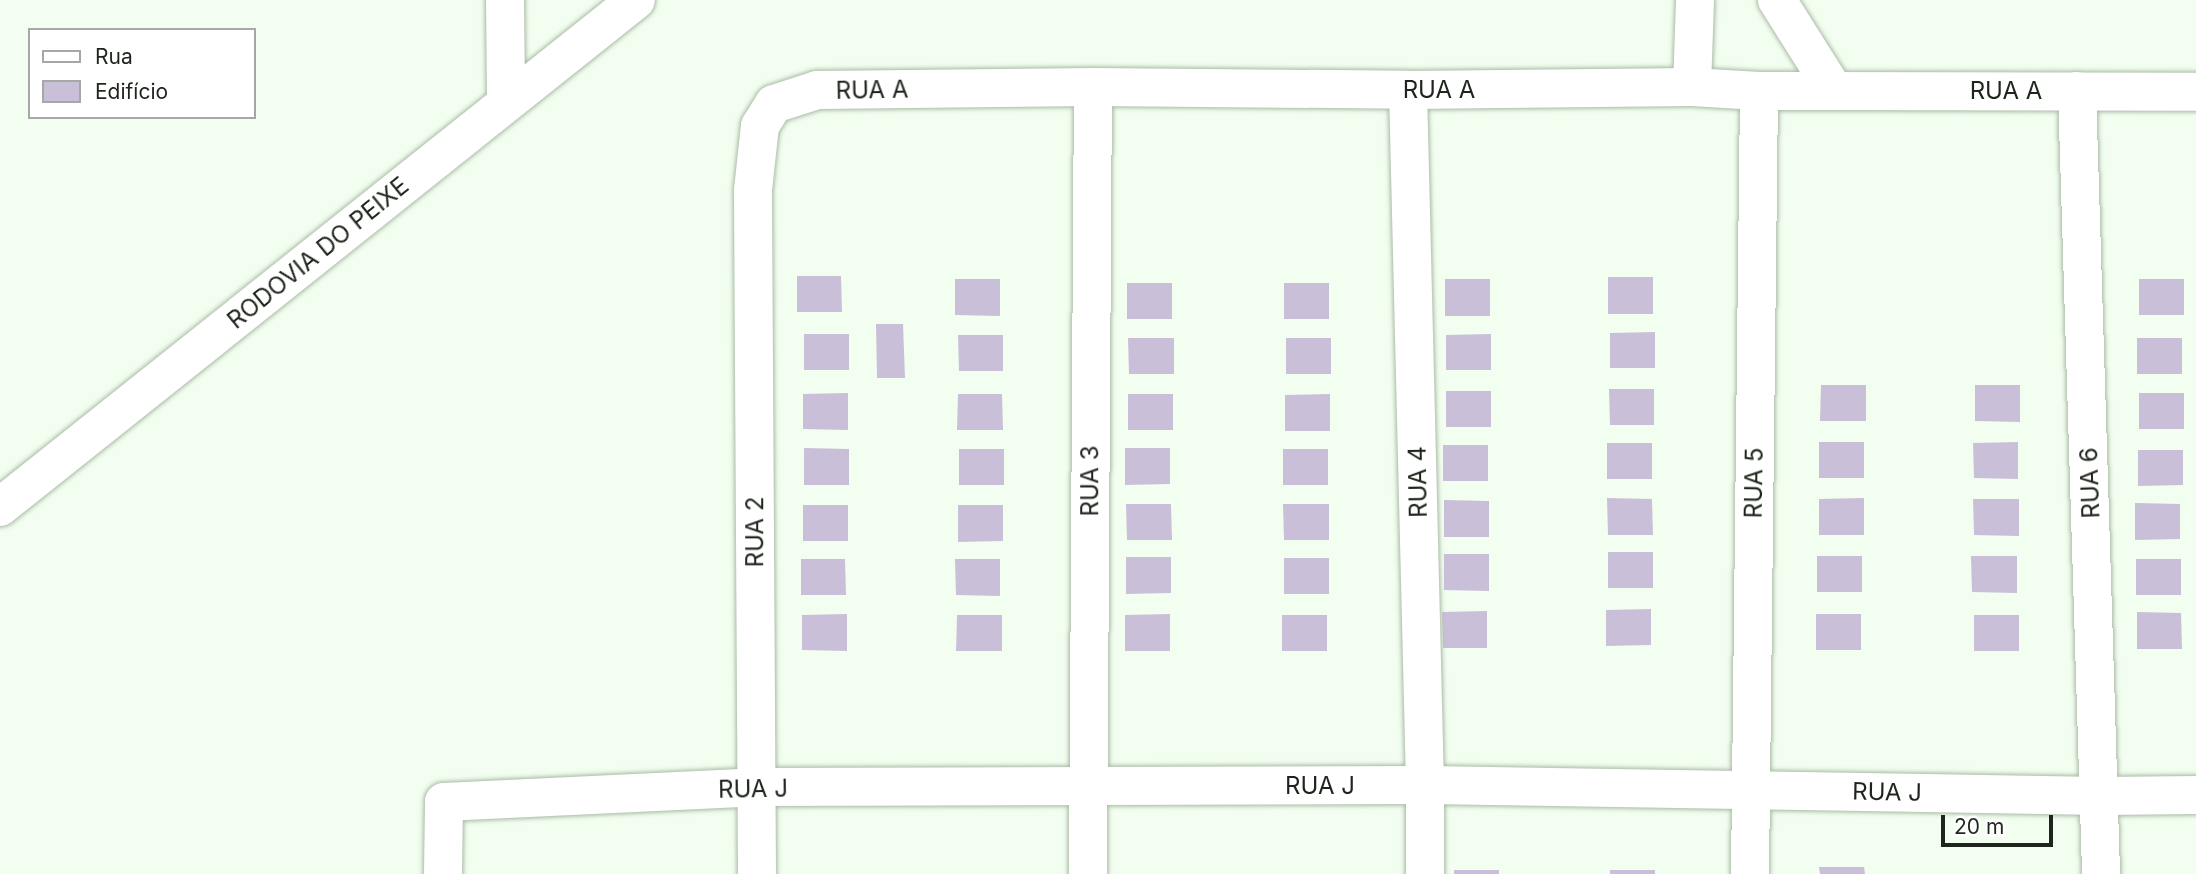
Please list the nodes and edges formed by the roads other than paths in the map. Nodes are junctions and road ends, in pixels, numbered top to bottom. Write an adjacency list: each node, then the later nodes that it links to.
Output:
1 (505, 0): 12 (street)
2 (636, 0): 12 (street, RODOVIA DO PEIXE)
3 (1695, 0): 6 (street)
4 (1777, 0): 7 (street)
5 (1093, 87): 8 (street, RUA A); 13 (street, RUA A); 17 (street, RUA 3)
6 (1692, 87): 8 (street, RUA A); 9 (street, RUA A)
7 (1833, 89): 9 (street, RUA A); 10 (street, RUA A)
8 (1408, 90): 15 (street, RUA 4)
9 (1759, 91): 18 (street, RUA 5)
10 (2077, 91): 11 (street, RUA A); 20 (street, RUA 6)
11 (2196, 92)
12 (506, 103): 14 (street, RODOVIA DO PEIXE)
13 (753, 190): 16 (street, RUA 2)
14 (0, 507)
15 (1425, 785): 17 (street, RUA J); 18 (street, RUA J); 24 (street, RUA 4)
16 (757, 788): 17 (street, RUA J); 21 (street, RUA J); 22 (street, RUA 2)
17 (1087, 788): 23 (street, RUA 3)
18 (1749, 789): 20 (street, RUA J); 25 (street, RUA 5)
19 (2196, 795): 20 (street, RUA J)
20 (2101, 796): 26 (street, RUA 6)
21 (443, 874)
22 (757, 874)
23 (1088, 874)
24 (1425, 874)
25 (1749, 874)
26 (2101, 874)

